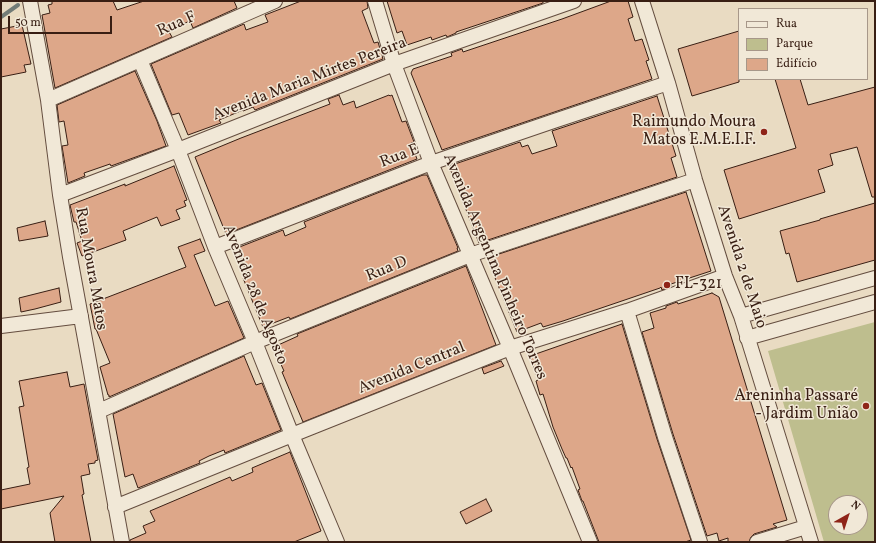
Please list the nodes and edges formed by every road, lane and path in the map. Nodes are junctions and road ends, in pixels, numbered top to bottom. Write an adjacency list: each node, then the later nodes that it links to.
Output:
1 (30, 1): 9 (street, Rua Moura Matos)
2 (275, 1): 6 (street, Rua F)
3 (375, 1): 7 (street, Avenida Argentina Pinheiro Torres)
4 (574, 1): 7 (street, Avenida Maria Mirtes Pereira)
5 (642, 1): 8 (street, Avenida 2 de Maio)
6 (140, 60): 9 (street, Rua F); 10 (street, Avenida 28 de Agosto)
7 (394, 64): 10 (street, Avenida Maria Mirtes Pereira); 11 (street, Avenida Argentina Pinheiro Torres)
8 (668, 83): 11 (street, Rua E); 12 (street, Avenida 2 de Maio)
9 (48, 100): 13 (street, Rua Moura Matos)
10 (178, 150): 13 (street, Avenida Maria Mirtes Pereira); 14 (street, Avenida 28 de Agosto)
11 (431, 164): 14 (street, Rua E); 15 (street, Avenida Argentina Pinheiro Torres)
12 (695, 180): 15 (street, Rua D); 16 (street, Avenida 2 de Maio)
13 (60, 195): 21 (street, Rua Moura Matos)
14 (215, 247): 26 (street, Avenida 28 de Agosto)
15 (470, 255): 26 (street, Rua D); 27 (street, Avenida Argentina Pinheiro Torres)
16 (725, 276): 20 (street, Avenida Central); 22 (street, Avenida 2 de Maio)
17 (869, 280): 18 (street); 19 (street)
18 (789, 303): 22 (street); 23 (street)
19 (872, 303): 23 (street)
20 (627, 311): 27 (street, Avenida Central); 35 (street)
21 (81, 316): 24 (street); 28 (street, Rua Moura Matos)
22 (741, 316): 25 (street, Avenida 2 de Maio)
23 (794, 325): 25 (street)
24 (1, 326)
25 (748, 338): 31 (street, Avenida 2 de Maio)
26 (255, 342): 28 (street, Rua D); 29 (street, Avenida 28 de Agosto)
27 (510, 348): 29 (street, Avenida Central); 34 (street, Avenida Argentina Pinheiro Torres)
28 (99, 411): 30 (street, Rua Moura Matos)
29 (292, 435): 30 (street, Avenida Central); 32 (street, Avenida 28 de Agosto)
30 (115, 507): 33 (street, Rua Moura Matos)
31 (806, 527): 36 (street); 37 (street, Avenida 2 de Maio)
32 (332, 540)
33 (122, 542)
34 (590, 542)
35 (700, 542)
36 (757, 542)
37 (811, 542)

